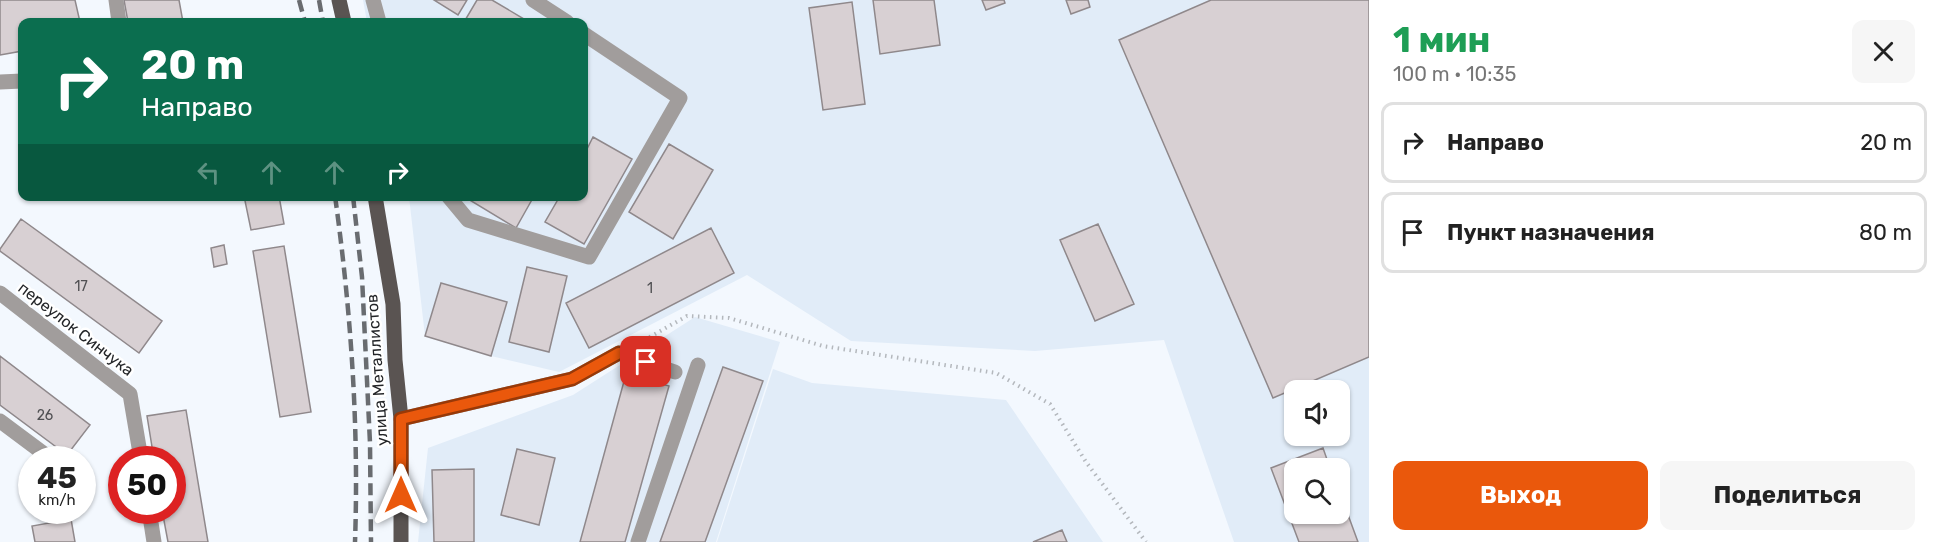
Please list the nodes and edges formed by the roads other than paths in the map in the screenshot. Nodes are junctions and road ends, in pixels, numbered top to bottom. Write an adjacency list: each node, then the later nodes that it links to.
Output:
1 (116, 0): 5 (street)
2 (339, 0): 6 (main road)
3 (374, 0): 7 (street)
4 (533, 0): 8 (street)
5 (118, 18)
6 (343, 18)
7 (378, 18)
8 (561, 18)
9 (588, 37): 13 (street)
10 (18, 81): 11 (street)
11 (0, 82)
12 (376, 201): 17 (main road, улица Металлистов)
13 (452, 201)
14 (0, 293): 20 (street, переулок Синчука)
15 (698, 365): 24 (street)
16 (675, 372): 17 (street)
17 (401, 419): 23 (main road, улица Металлистов)
18 (0, 421): 19 (street)
19 (34, 446)
20 (139, 446)
21 (151, 524): 22 (street)
22 (154, 542)
23 (401, 542)
24 (638, 542)

